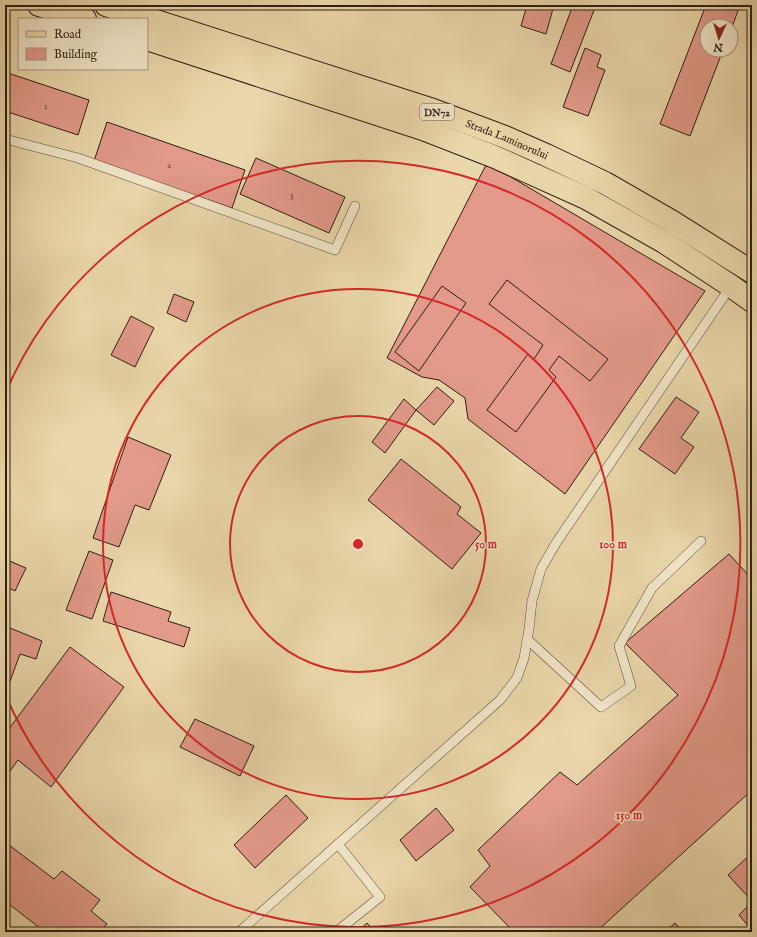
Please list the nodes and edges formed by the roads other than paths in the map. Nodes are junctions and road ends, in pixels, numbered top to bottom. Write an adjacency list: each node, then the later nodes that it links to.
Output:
1 (39, 5): 3 (main road)
2 (106, 5): 4 (main road, Strada Laminorului / DN72)
3 (82, 18)
4 (146, 18)
5 (148, 18): 9 (main road, Strada Laminorului / DN72)
6 (148, 39): 10 (main road, Strada Laminorului)
7 (5, 139): 8 (lane)
8 (354, 206)
9 (750, 268): 10 (main road)
10 (732, 286): 11 (main road, Strada Laminorului); 13 (lane)
11 (752, 301)
12 (701, 541): 13 (lane)
13 (527, 639): 14 (lane)
14 (338, 844): 17 (lane); 18 (lane)
15 (5, 928): 16 (lane)
16 (10, 932)
17 (239, 932)
18 (336, 932)

